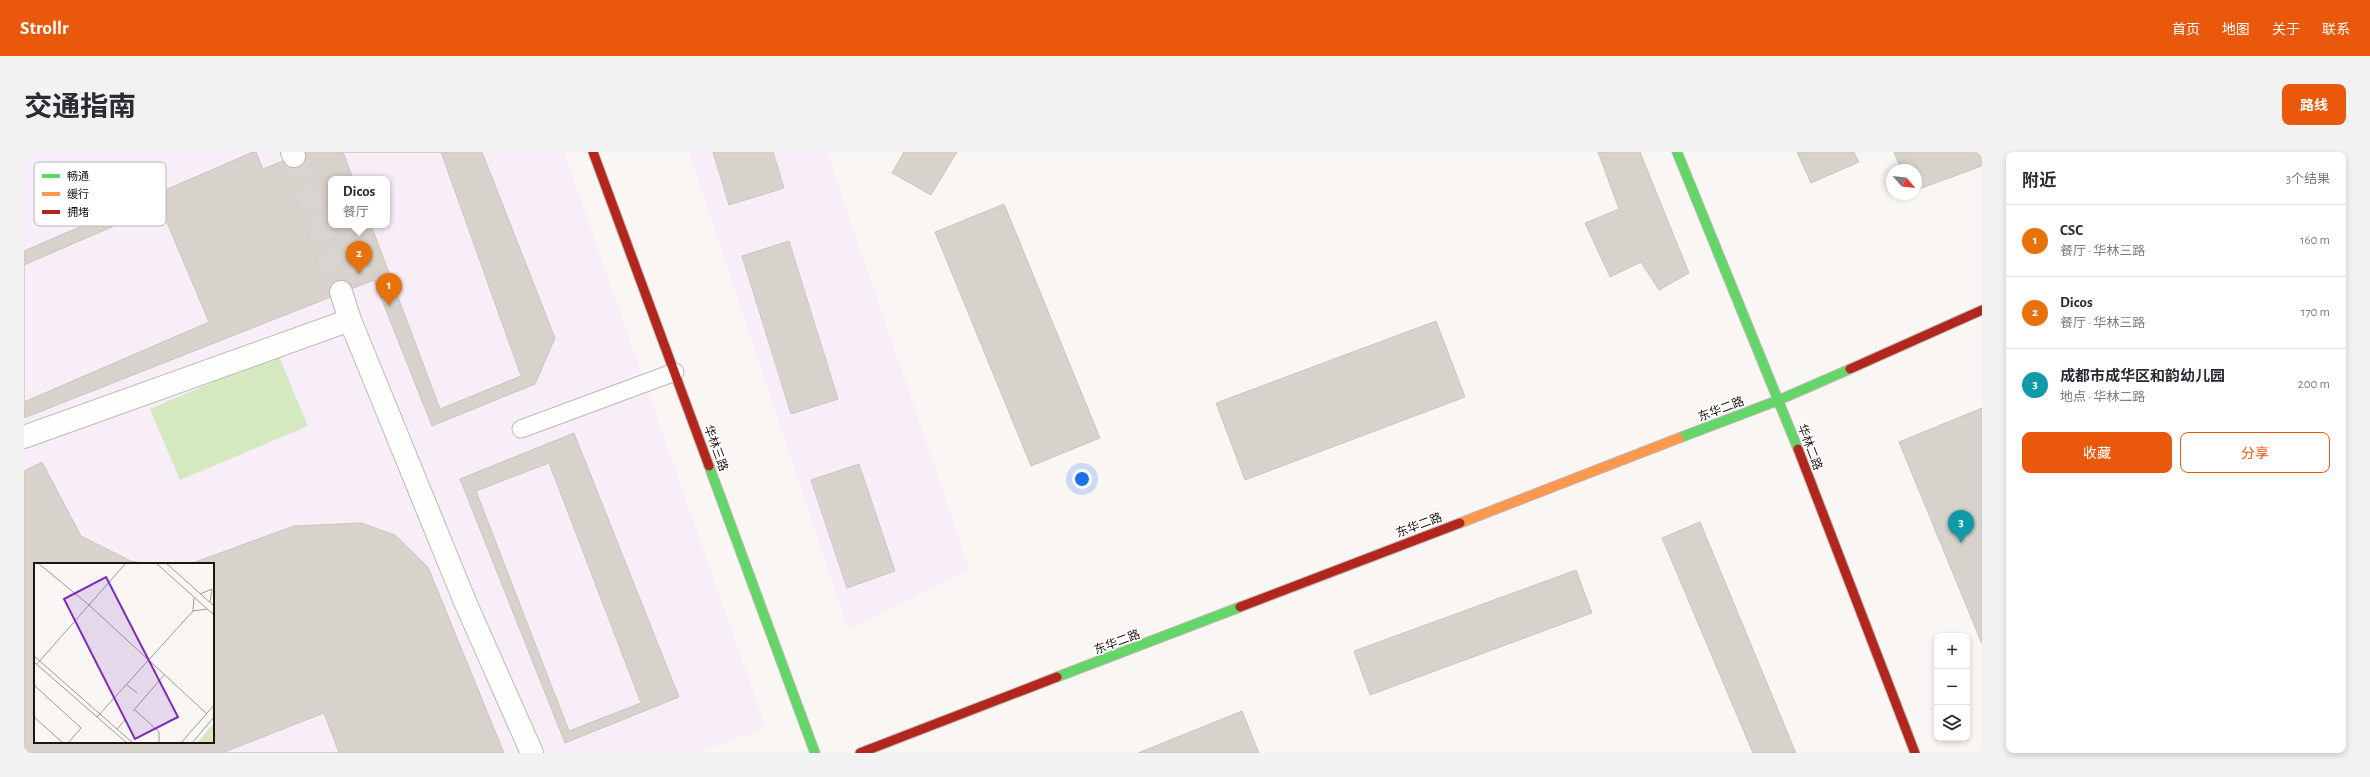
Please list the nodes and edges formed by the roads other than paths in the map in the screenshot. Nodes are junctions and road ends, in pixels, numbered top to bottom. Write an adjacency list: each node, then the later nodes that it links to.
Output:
1 (593, 152): 6 (street, 华林三路)
2 (1677, 152): 7 (street, 华林二路)
3 (341, 292): 5 (street)
4 (1982, 310): 7 (street, 东华二路)
5 (350, 320): 9 (street); 10 (street)
6 (674, 372): 8 (lane); 11 (street, 华林三路)
7 (1779, 400): 12 (street, 东华二路); 13 (street, 华林二路)
8 (521, 429)
9 (24, 437)
10 (532, 753)
11 (815, 753)
12 (860, 753)
13 (1915, 753)

